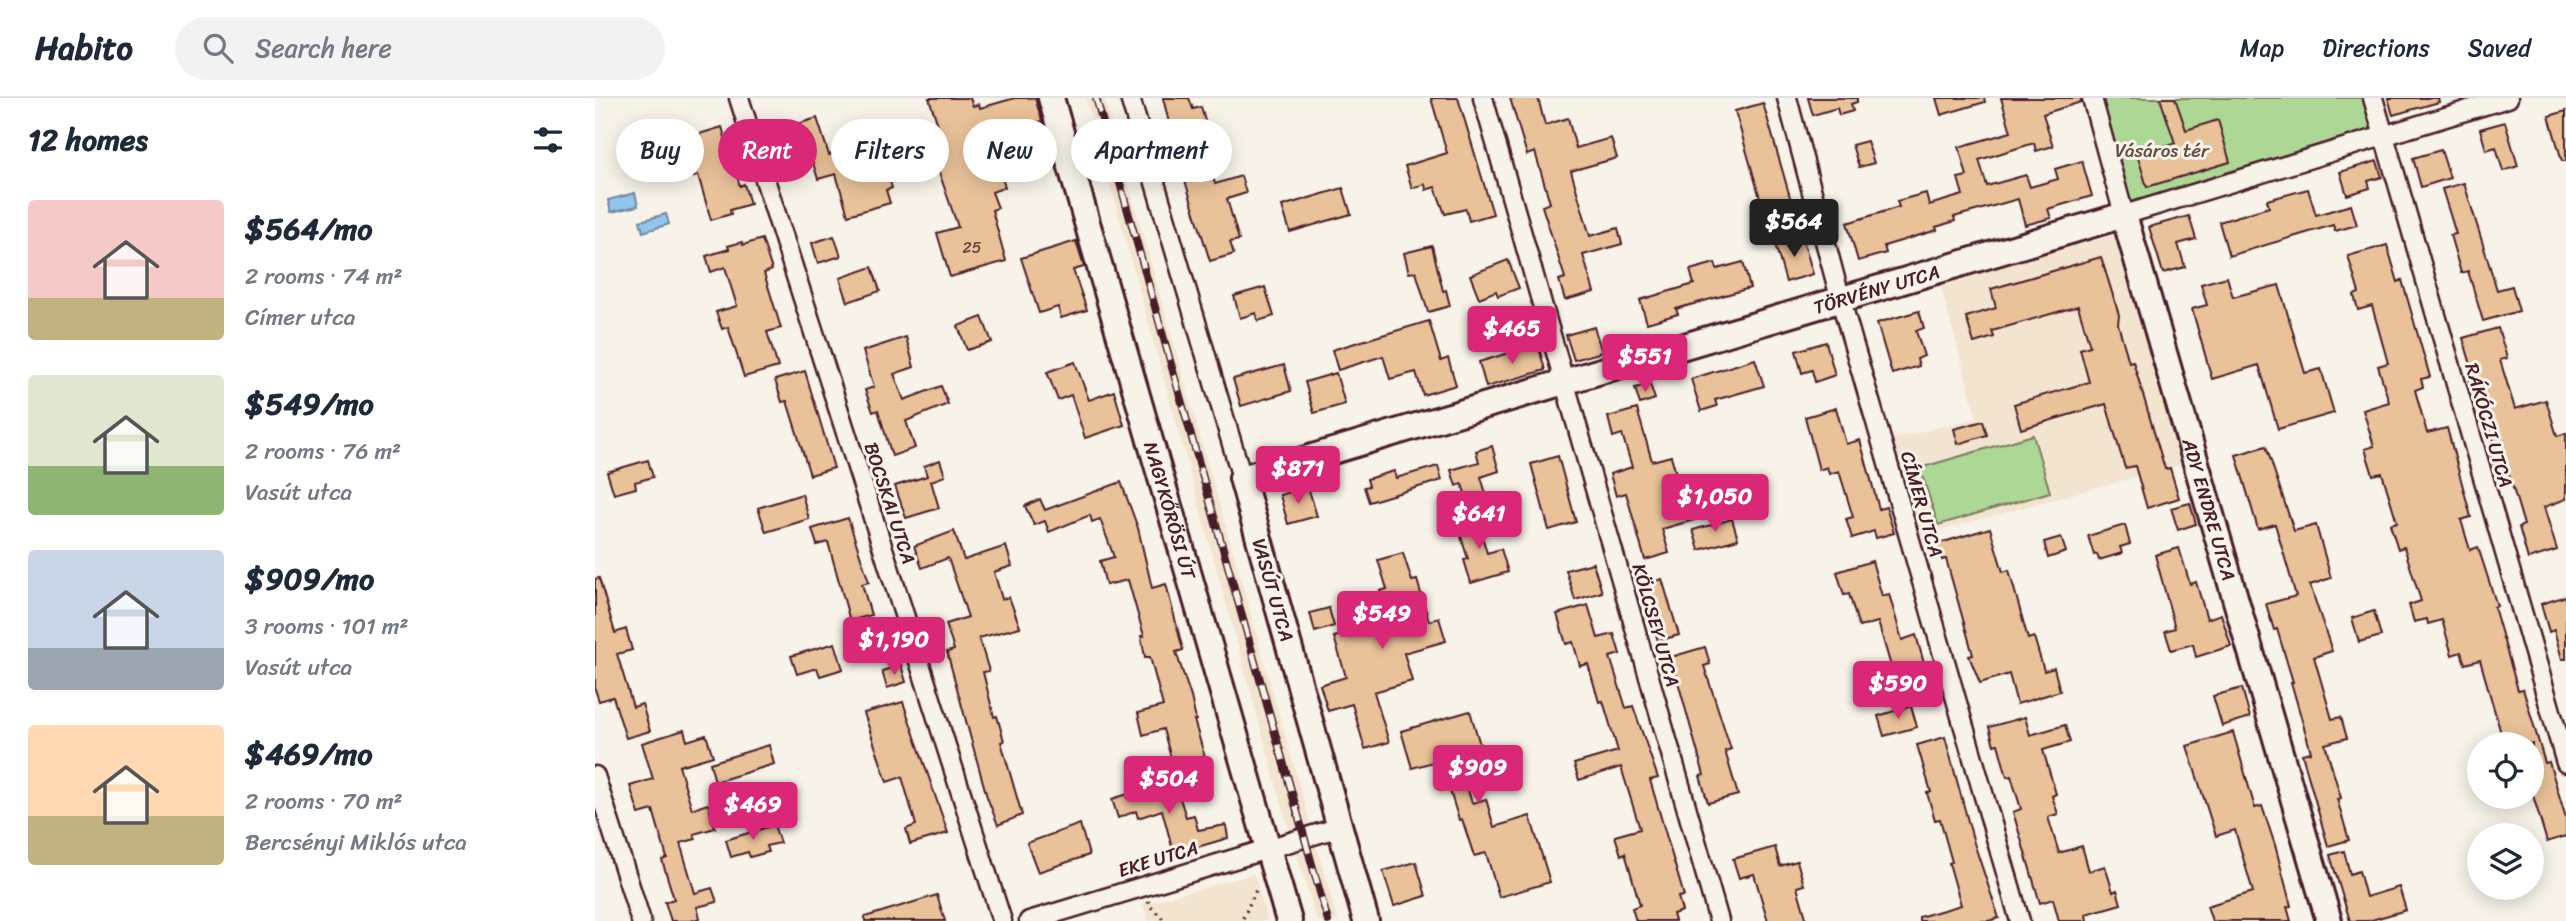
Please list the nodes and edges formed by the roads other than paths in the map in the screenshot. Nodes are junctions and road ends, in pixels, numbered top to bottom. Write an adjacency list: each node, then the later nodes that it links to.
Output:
1 (739, 98): 19 (street, BOCSKAI UTCA)
2 (1051, 98): 17 (street, NAGYKŐRÖSI ÚT)
3 (1130, 98): 13 (street, VASÚT UTCA)
4 (1483, 98): 12 (street, KÖLCSEY UTCA)
5 (1787, 98): 11 (street, CÍMER UTCA)
6 (2092, 98): 10 (street, ADY ENDRE UTCA)
7 (2373, 98): 9 (street, RÁKÓCZI UTCA)
8 (2508, 98): 9 (street, TÖRVÉNY UTCA)
9 (2382, 135): 10 (street, TÖRVÉNY UTCA); 14 (street, RÁKÓCZI UTCA)
10 (2124, 215): 11 (street, TÖRVÉNY UTCA); 25 (street, ADY ENDRE UTCA)
11 (1841, 301): 12 (street, TÖRVÉNY UTCA); 24 (street, CÍMER UTCA)
12 (1564, 380): 13 (street, TÖRVÉNY UTCA); 23 (street, KÖLCSEY UTCA)
13 (1242, 478): 16 (street, VASÚT UTCA)
14 (2566, 763)
15 (595, 776): 18 (street)
16 (1340, 827): 17 (street, EKE UTCA); 22 (street, VASÚT UTCA)
17 (1260, 850): 20 (street, EKE UTCA); 21 (street, NAGYKŐRÖSI ÚT)
18 (642, 921)
19 (1002, 921)
20 (1029, 921)
21 (1289, 921)
22 (1366, 921)
23 (1720, 921)
24 (2020, 921)
25 (2329, 921)

